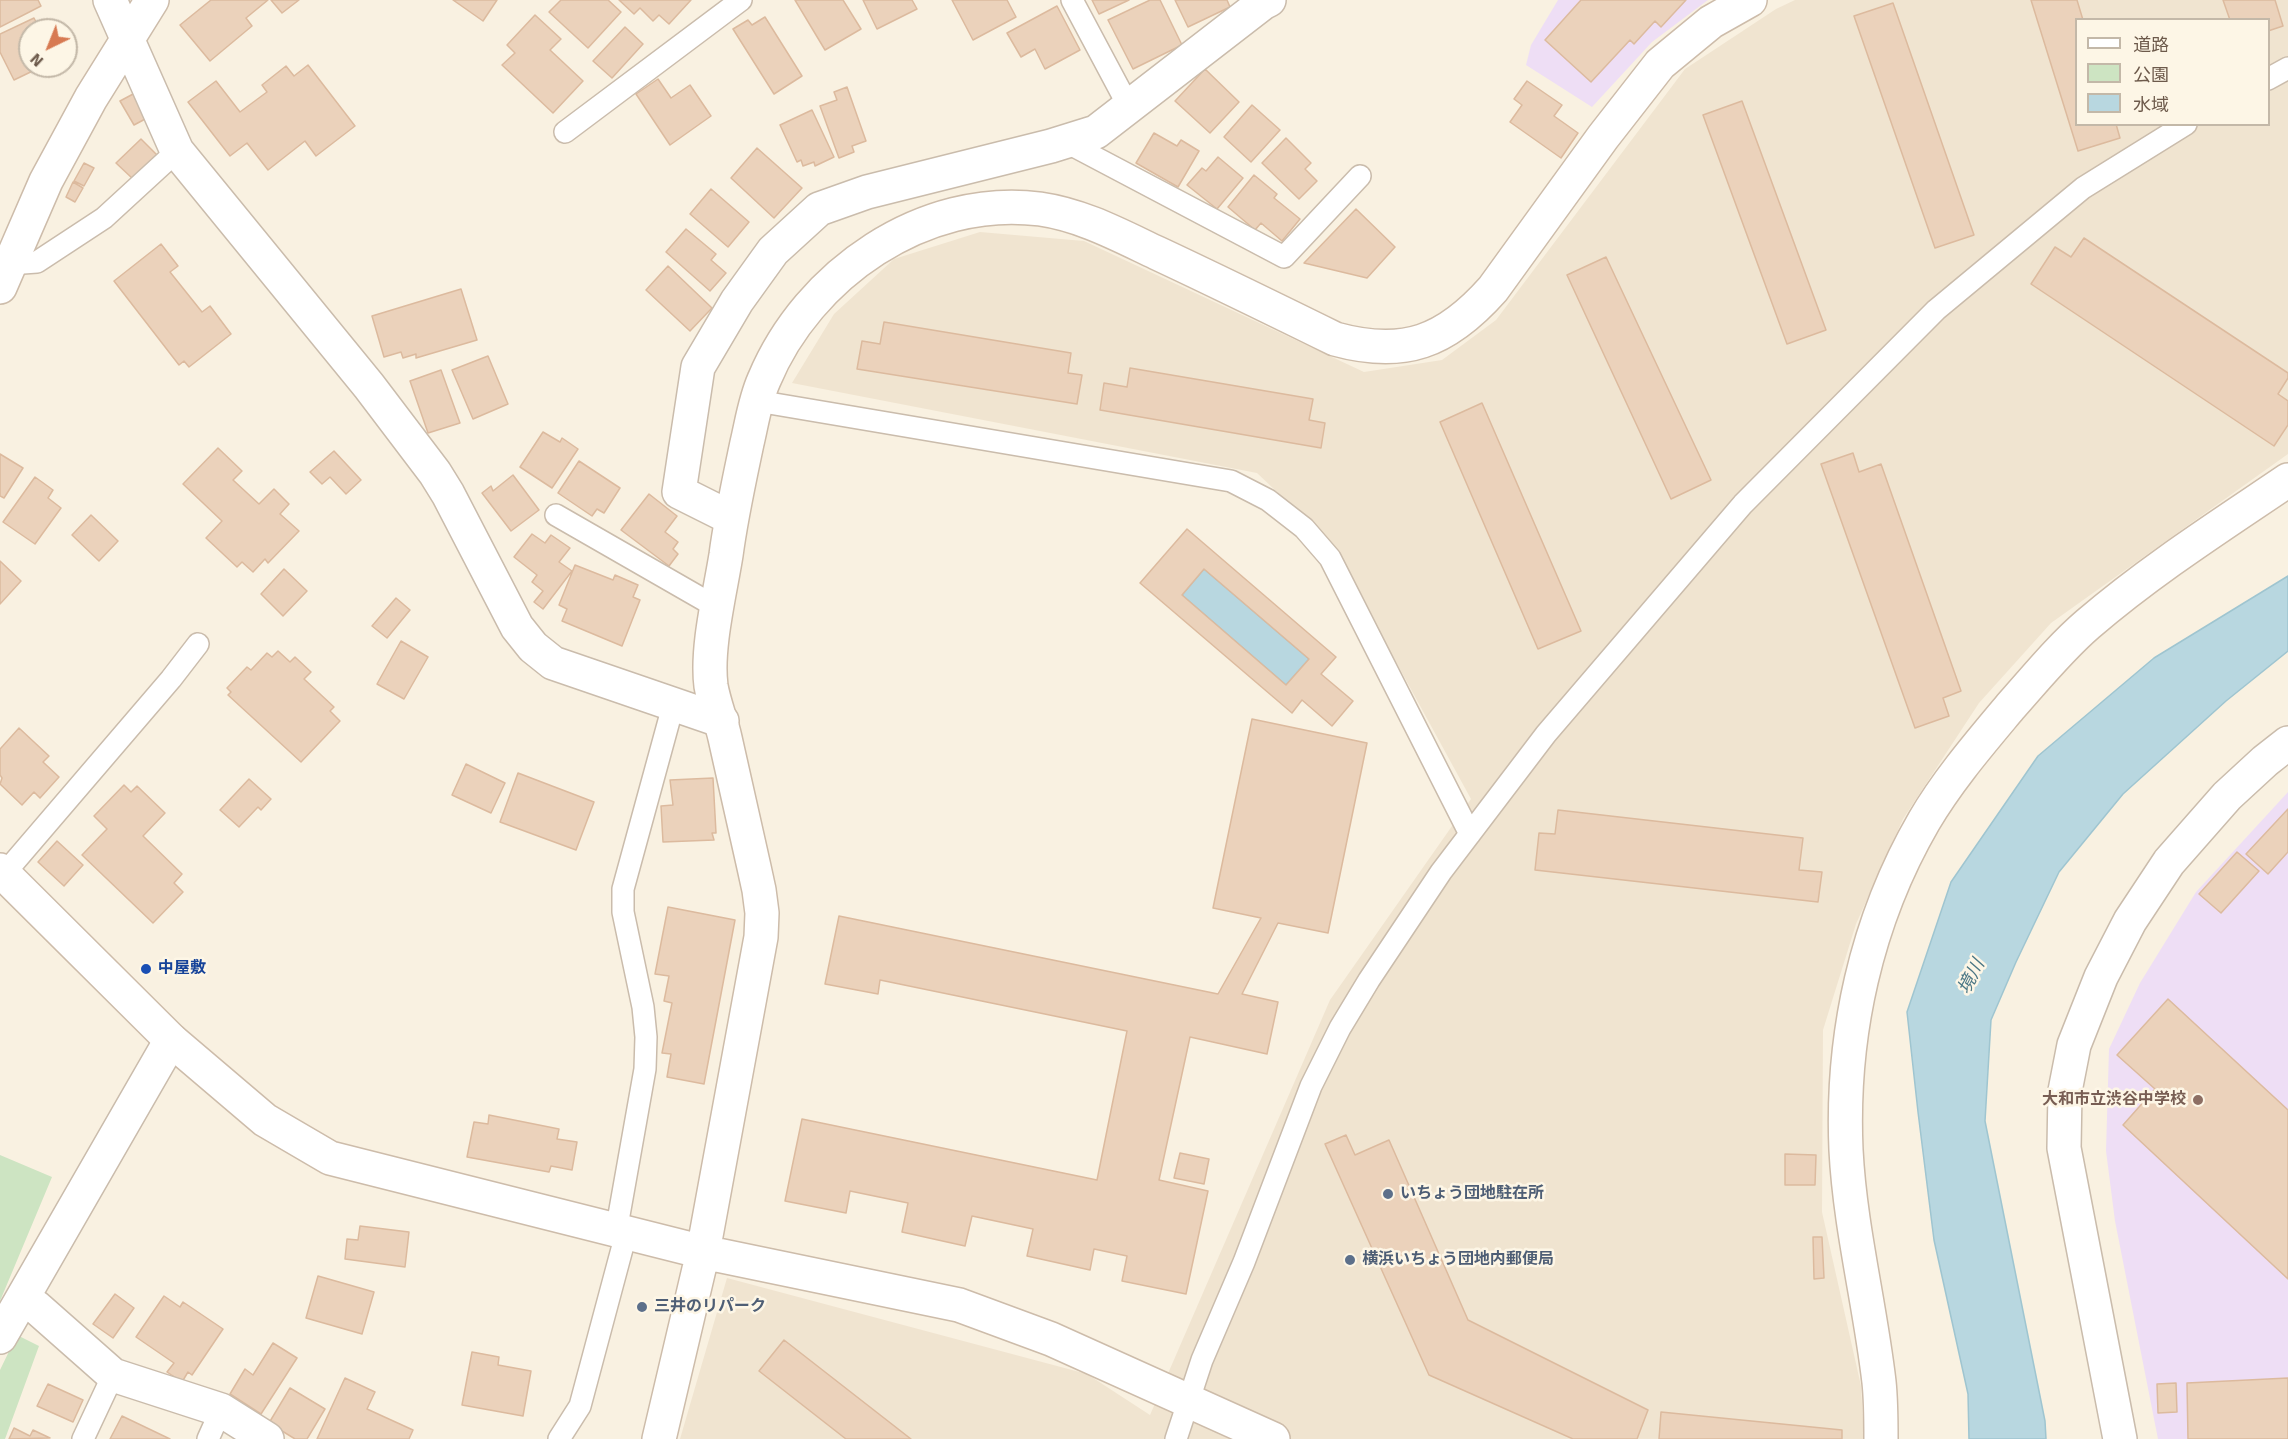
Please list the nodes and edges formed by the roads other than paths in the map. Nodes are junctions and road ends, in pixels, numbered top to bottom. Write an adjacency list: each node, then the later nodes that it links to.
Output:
1 (110, 0): 7 (street)
2 (152, 0): 7 (street)
3 (741, 0): 12 (lane)
4 (1072, 0): 10 (lane)
5 (1750, 0): 17 (street)
6 (1264, 1): 10 (street)
7 (127, 39): 14 (street); 16 (street)
8 (2288, 68): 9 (lane)
9 (2270, 78)
10 (1129, 107): 13 (street)
11 (2184, 126): 26 (lane)
12 (565, 132)
13 (1066, 142): 15 (lane); 20 (street)
14 (177, 151): 16 (lane); 23 (street)
15 (1360, 176)
16 (5, 276)
17 (757, 401): 20 (street); 26 (lane)
18 (2288, 480): 42 (street)
19 (556, 515): 21 (lane)
20 (731, 518): 21 (street)
21 (718, 608): 24 (street)
22 (198, 644): 27 (lane)
23 (673, 706): 24 (street); 29 (lane)
24 (722, 721): 30 (street)
25 (2288, 743): 43 (street)
26 (1470, 834): 34 (lane)
27 (2, 872): 28 (street)
28 (171, 1040): 29 (street); 31 (street)
29 (621, 1233): 30 (street); 38 (lane)
30 (703, 1252): 34 (street); 39 (street)
31 (22, 1299): 32 (street); 33 (street)
32 (1, 1335)
33 (113, 1375): 35 (street); 36 (lane)
34 (1188, 1401): 40 (lane); 41 (street)
35 (215, 1425): 37 (street)
36 (83, 1439)
37 (267, 1439)
38 (559, 1439)
39 (659, 1439)
40 (1176, 1439)
41 (1272, 1439)
42 (1881, 1439)
43 (2120, 1439)

